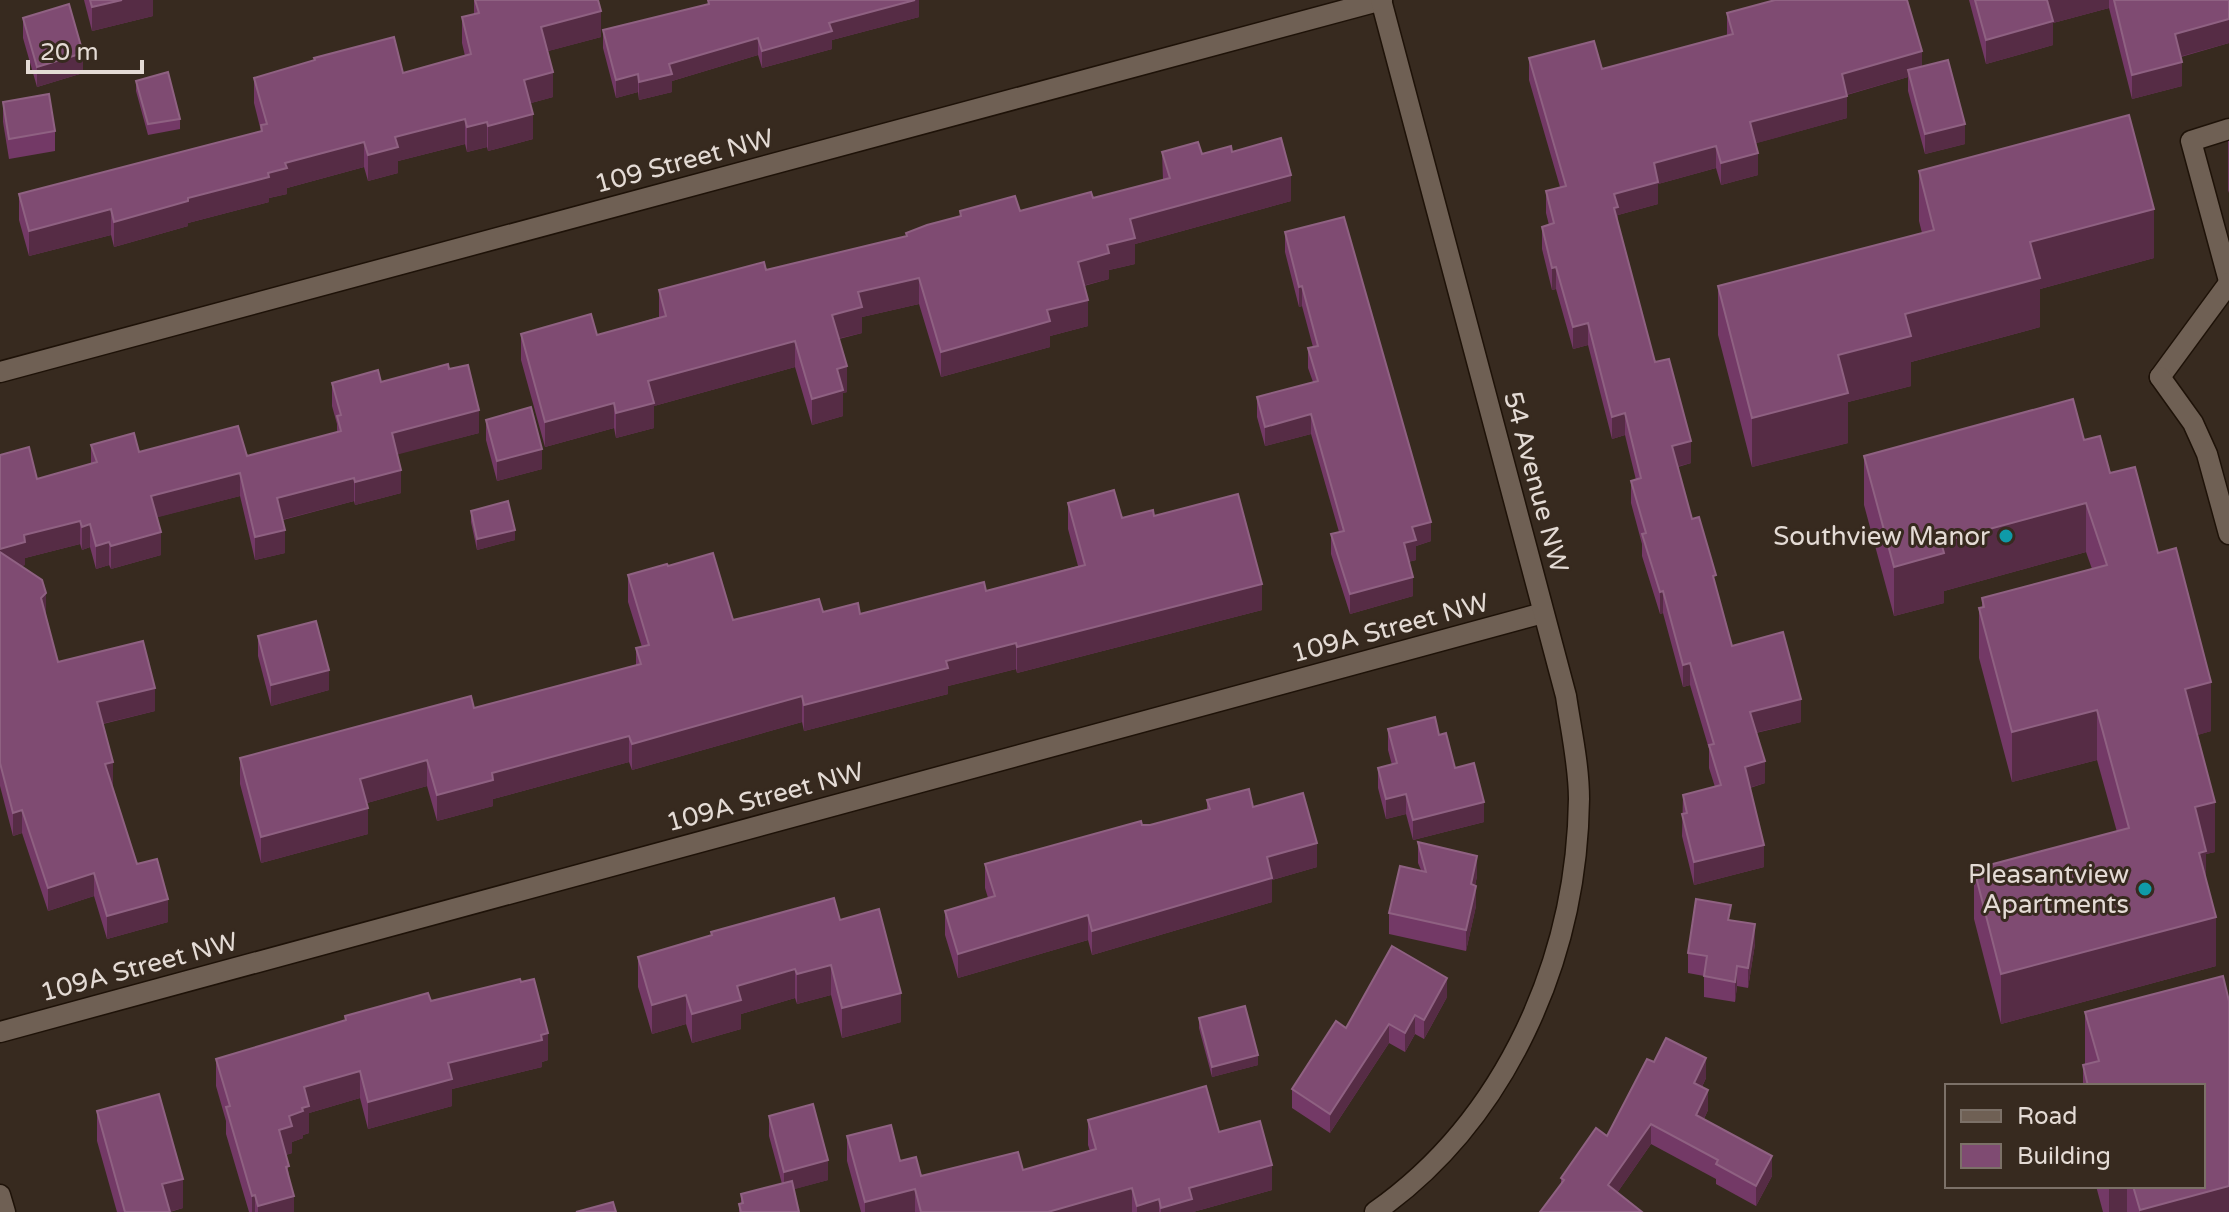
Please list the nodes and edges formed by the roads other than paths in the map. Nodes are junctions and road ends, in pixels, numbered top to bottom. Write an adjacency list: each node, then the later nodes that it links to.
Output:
1 (1381, 0): 4 (street, 109 Street NW); 6 (street, 54 Avenue NW)
2 (2229, 129): 3 (street)
3 (2229, 282): 5 (street)
4 (0, 372)
5 (2229, 534)
6 (1543, 613): 7 (street, 109A Street NW); 10 (street, 54 Avenue NW)
7 (0, 1032)
8 (0, 1195): 9 (street)
9 (5, 1212)
10 (1375, 1212)

